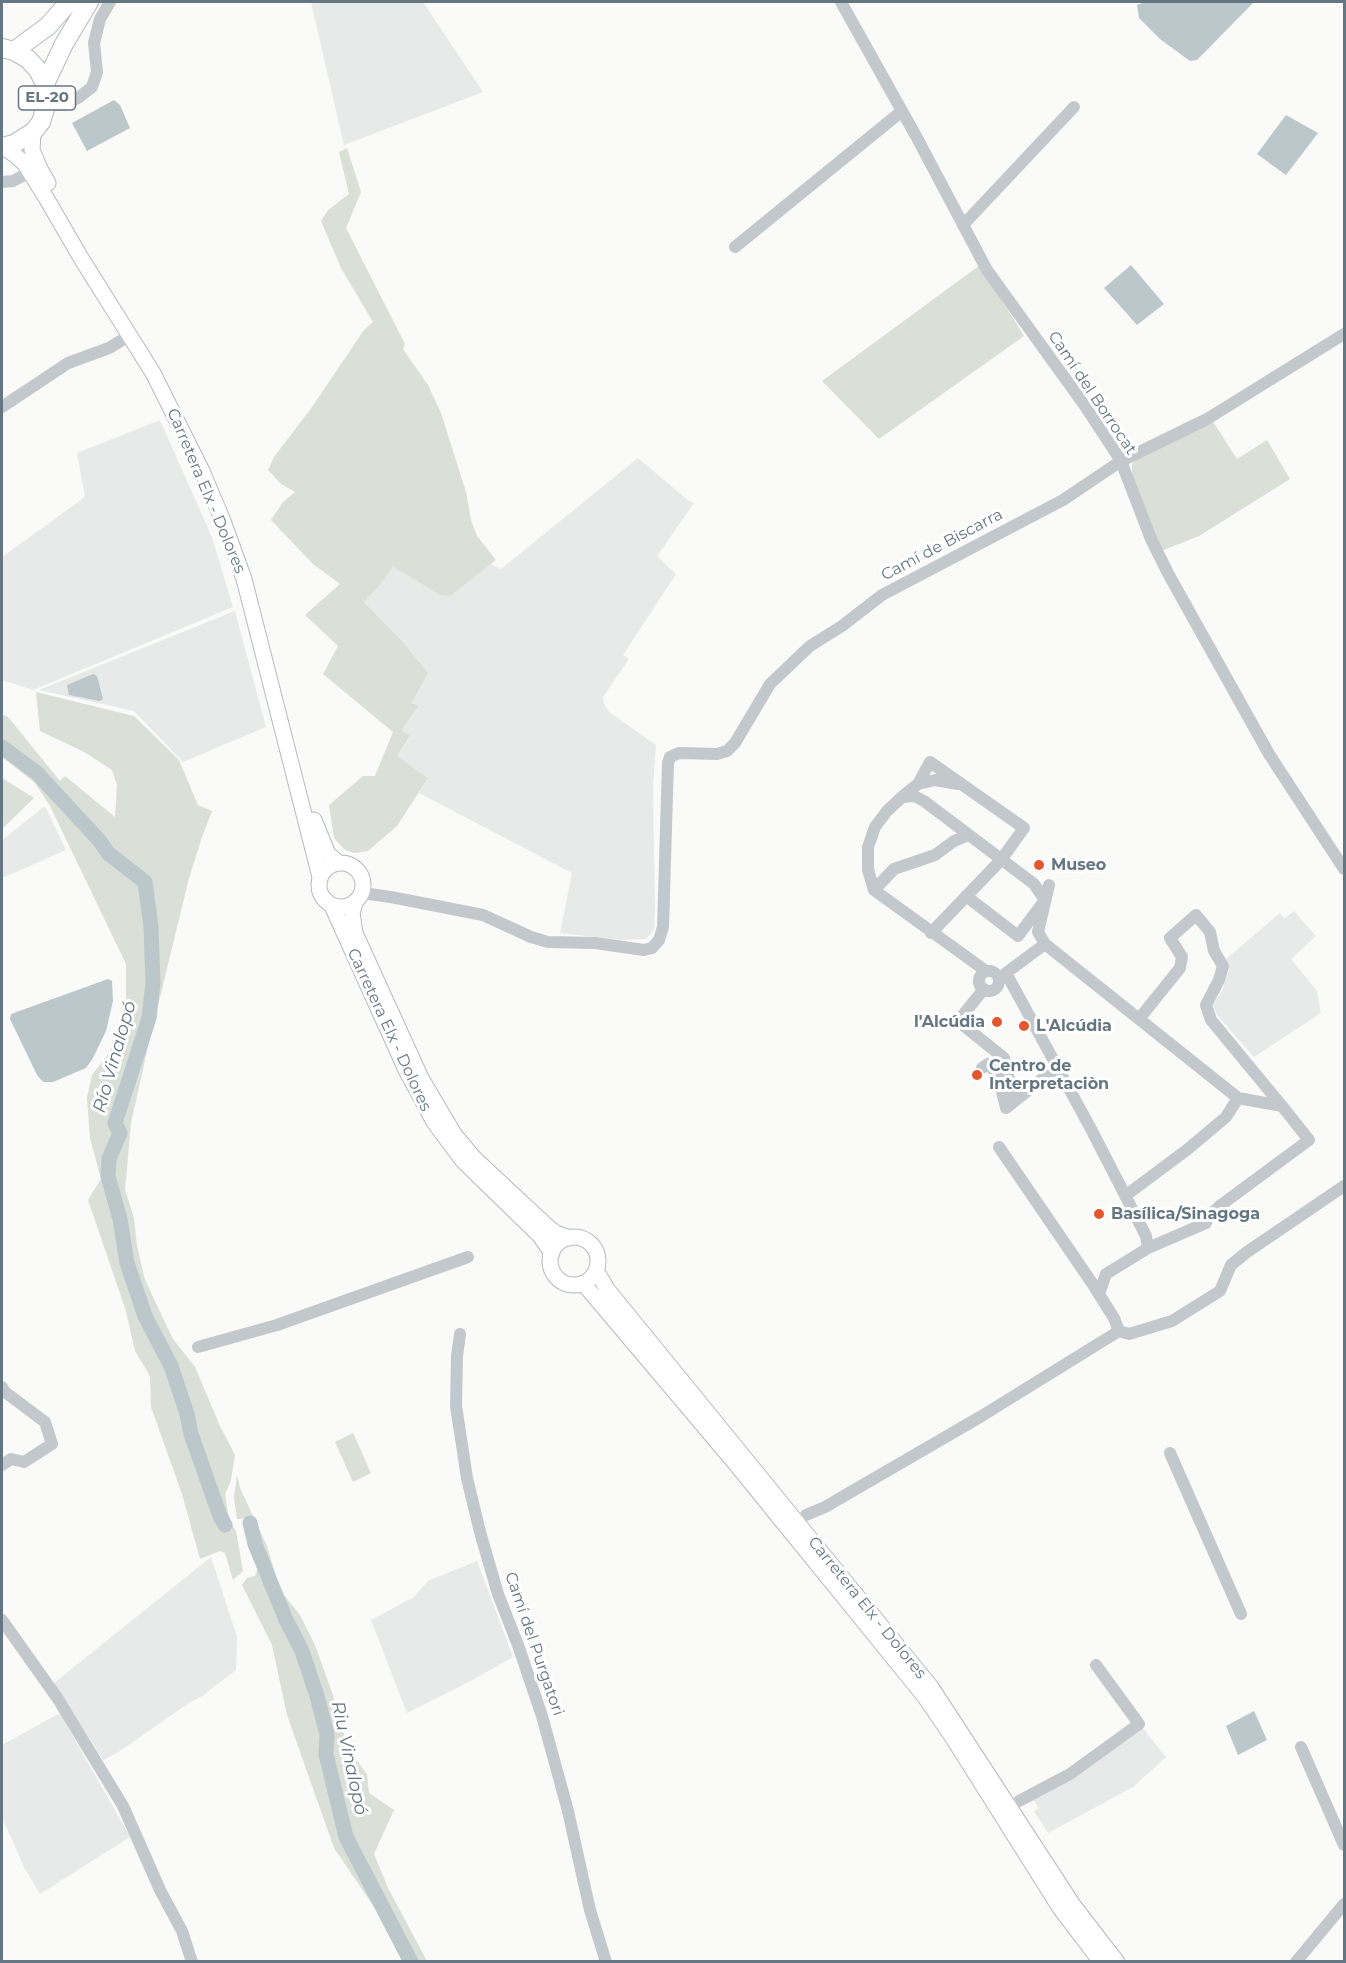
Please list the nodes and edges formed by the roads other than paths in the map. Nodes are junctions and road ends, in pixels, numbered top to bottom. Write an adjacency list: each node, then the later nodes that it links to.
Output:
1 (69, 2): 5 (highway, EL-20)
2 (89, 2): 6 (highway, EL-20)
3 (110, 2): 7 (street)
4 (841, 2): 9 (street, Camí del Borrocat)
5 (8, 50): 6 (highway, EL-20)
6 (45, 84): 7 (highway, EL-20)
7 (46, 105): 10 (highway, EL-20)
8 (1074, 106): 14 (street)
9 (902, 111): 14 (street, Camí del Borrocat); 15 (street)
10 (33, 132): 11 (highway, EL-20); 25 (main road, Carretera Elx - Dolores)
11 (2, 147): 12 (main road, Carretera Elx - Dolores)
12 (30, 172): 13 (street); 27 (main road, Carretera Elx - Dolores)
13 (2, 182)
14 (963, 225): 19 (street, Camí del Borrocat)
15 (735, 247)
16 (1344, 334): 19 (street, Camí de Biscarra)
17 (124, 339): 18 (street)
18 (2, 407)
19 (1121, 461): 26 (street, Camí del Borrocat); 31 (street, Camí de Biscarra)
20 (918, 784): 21 (street); 21 (street); 22 (street)
21 (963, 785): 24 (street)
22 (902, 797): 23 (street); 29 (street)
23 (969, 835): 24 (street); 29 (street)
24 (1001, 860): 30 (street); 32 (street)
25 (339, 863): 27 (main road); 31 (main road)
26 (1344, 869)
27 (320, 877): 33 (main road)
28 (1049, 885): 32 (street)
29 (874, 890): 34 (street)
30 (966, 896): 32 (street); 34 (street)
31 (358, 898): 33 (main road); 48 (main road, Carretera Elx - Dolores)
32 (1045, 900): 35 (street)
33 (332, 906): 50 (main road, Carretera Elx - Dolores)
34 (931, 933): 36 (street)
35 (1045, 944): 37 (street); 39 (street)
36 (986, 971): 37 (street); 38 (street)
37 (1002, 976): 38 (street); 40 (street)
38 (984, 989): 43 (street)
39 (1139, 1019): 42 (street); 44 (street)
40 (1057, 1067): 43 (street); 47 (street)
41 (982, 1068): 43 (street)
42 (1238, 1098): 44 (street); 47 (street)
43 (1016, 1100)
44 (1282, 1106): 49 (street)
45 (999, 1147): 54 (street)
46 (1344, 1186): 55 (street)
47 (1125, 1196): 49 (street)
48 (570, 1238): 50 (main road); 52 (main road)
49 (1148, 1248): 54 (street)
50 (552, 1253): 53 (main road)
51 (468, 1257): 57 (street)
52 (596, 1269): 53 (main road); 72 (main road, Carretera Elx - Dolores)
53 (583, 1283): 71 (main road, Carretera Elx - Dolores)
54 (1096, 1289): 55 (street)
55 (1119, 1331): 61 (street)
56 (460, 1334): 70 (street, Camí del Purgatori)
57 (198, 1347)
58 (2, 1386): 60 (street)
59 (1170, 1453): 62 (street)
60 (2, 1465)
61 (806, 1515)
62 (1241, 1614)
63 (2, 1620): 69 (street)
64 (1096, 1665): 66 (street)
65 (1301, 1747): 67 (street)
66 (1019, 1800)
67 (1344, 1845)
68 (1344, 1904): 73 (street)
69 (192, 1962)
70 (606, 1962)
71 (1101, 1962)
72 (1117, 1962)
73 (1296, 1962)

